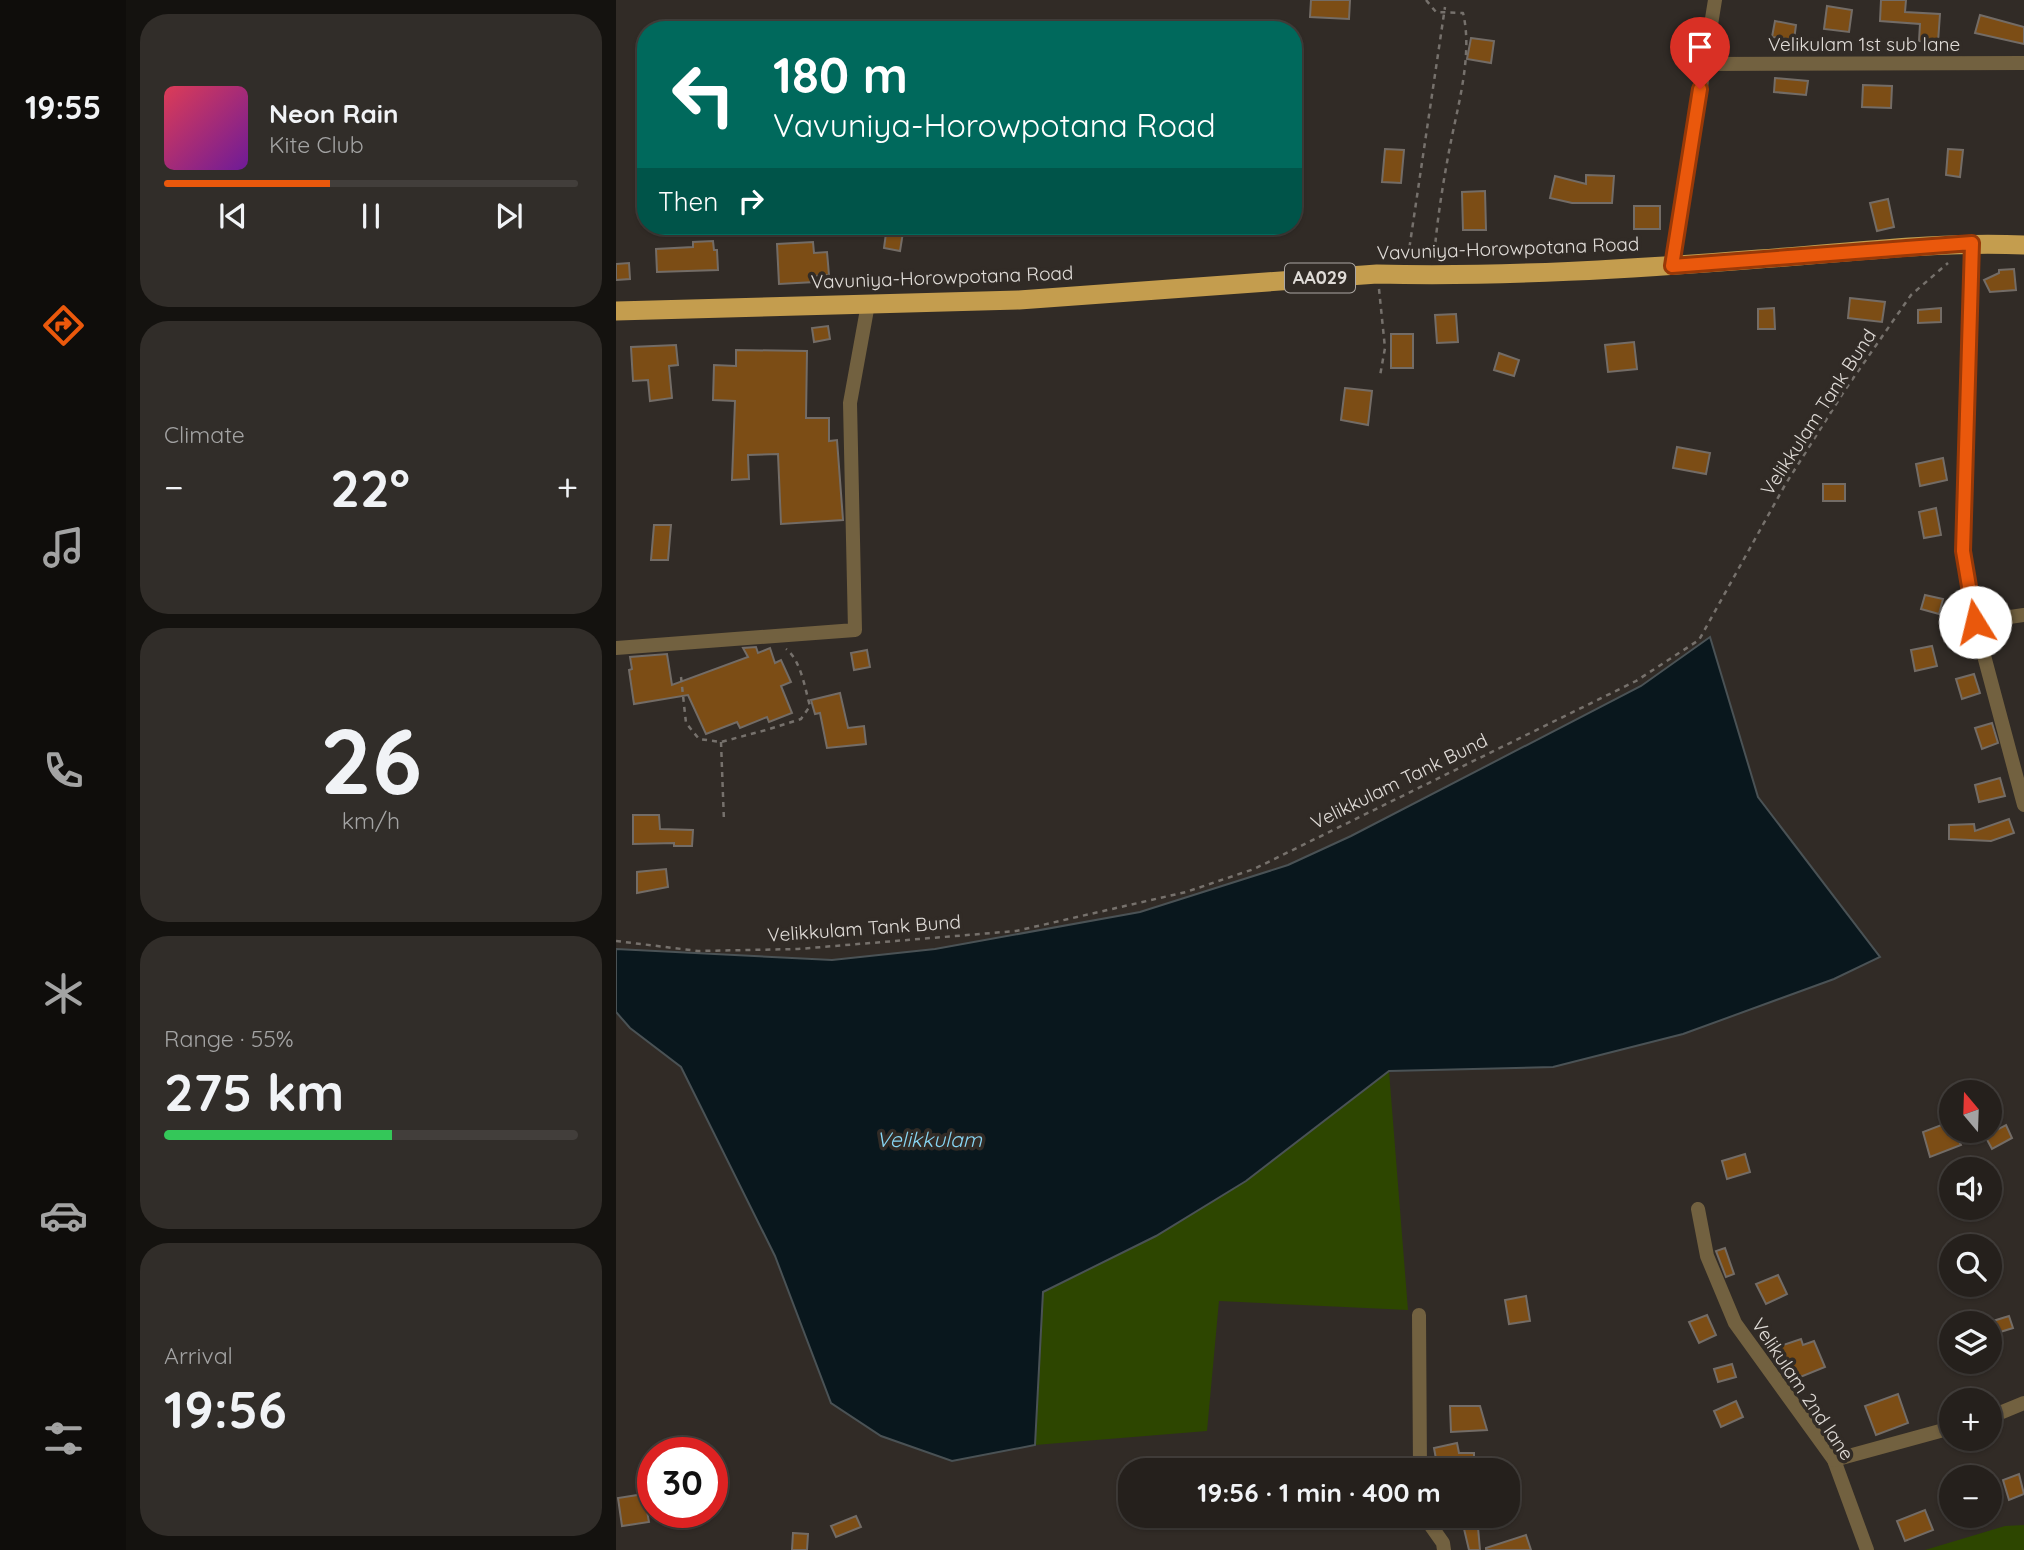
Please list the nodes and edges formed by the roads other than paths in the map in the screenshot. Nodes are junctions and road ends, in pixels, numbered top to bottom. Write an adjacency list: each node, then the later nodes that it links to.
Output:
1 (1715, 0): 3 (street)
2 (2024, 62): 3 (street, Velikulam 1st sub lane)
3 (1704, 64): 6 (street)
4 (1972, 243): 5 (highway, Vavuniya-Horowpotana Road / AA029); 6 (highway, Vavuniya-Horowpotana Road / AA029); 10 (street)
5 (2024, 246)
6 (1672, 266): 7 (highway, Vavuniya-Horowpotana Road / AA029)
7 (867, 304): 8 (highway, Vavuniya-Horowpotana Road / AA029); 11 (street)
8 (616, 311)
9 (2024, 615): 10 (street)
10 (1975, 622): 12 (street)
11 (616, 648)
12 (2024, 805)
13 (1698, 1209): 19 (street, Velikulam 2nd lane)
14 (1419, 1315): 18 (street)
15 (2024, 1403): 16 (street)
16 (2002, 1413)
17 (1939, 1431): 19 (street)
18 (1420, 1458)
19 (1834, 1461): 22 (street, Velikulam 2nd lane)
20 (1432, 1528): 21 (street)
21 (1444, 1550)
22 (1867, 1550)

